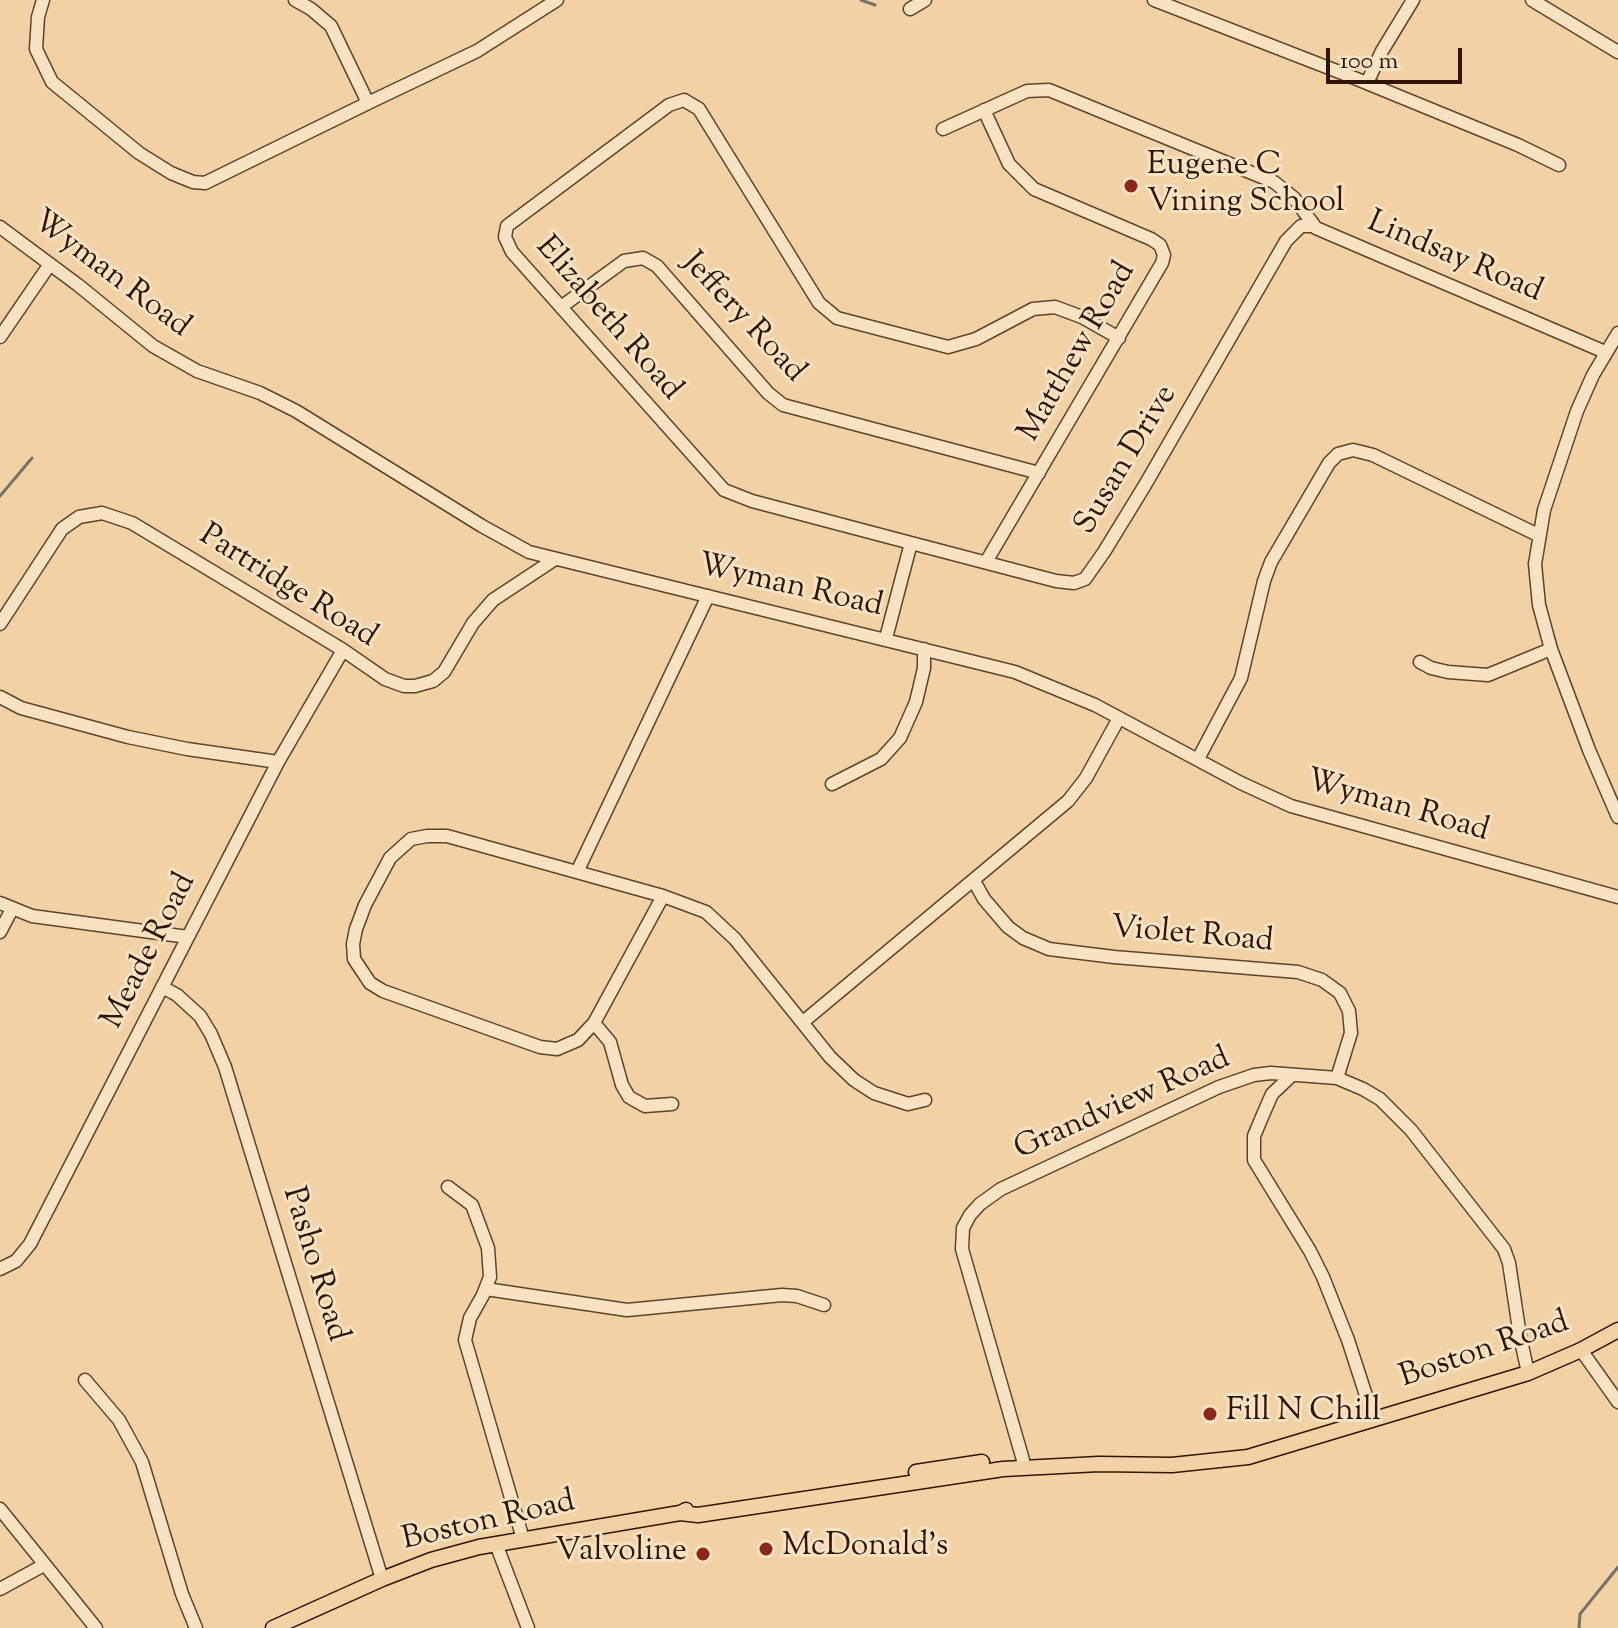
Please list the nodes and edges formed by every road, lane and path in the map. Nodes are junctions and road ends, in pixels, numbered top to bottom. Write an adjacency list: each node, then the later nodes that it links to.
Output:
1 (43, 0): 11 (street)
2 (295, 0): 11 (street)
3 (557, 0): 11 (street)
4 (925, 0): 8 (street)
5 (1154, 0): 10 (street)
6 (1413, 0): 10 (street)
7 (1532, 0): 9 (street)
8 (910, 9)
9 (1618, 52)
10 (1367, 83): 14 (street)
11 (368, 103)
12 (984, 110): 13 (street, Lindsay Road); 15 (street, Lindsay Road); 21 (street, Matthew Road)
13 (943, 129)
14 (1559, 165)
15 (1313, 226): 22 (street, Lindsay Road); 27 (street, Susan Drive)
16 (0, 227): 17 (street, Wyman Road)
17 (50, 264): 20 (street); 26 (street, Wyman Road)
18 (561, 307): 21 (street, Elizabeth Road); 23 (street, Jeffery Road); 25 (street, Elizabeth Road)
19 (1618, 333): 22 (street)
20 (0, 337)
21 (1119, 338): 23 (street, Matthew Road)
22 (1605, 352): 24 (street)
23 (1039, 473): 27 (street, Matthew Road)
24 (1538, 535): 32 (street); 37 (street)
25 (911, 543): 27 (street, Susan Drive); 30 (street)
26 (555, 559): 28 (street, Wyman Road); 33 (street, Partridge Road)
27 (986, 562)
28 (708, 596): 30 (street, Wyman Road); 41 (street)
29 (0, 624): 33 (street, Partridge Road)
30 (886, 638): 31 (street, Wyman Road)
31 (924, 649): 36 (street, Wyman Road); 39 (street)
32 (1551, 649): 34 (street); 40 (street)
33 (343, 650): 38 (street, Meade Road)
34 (1420, 662)
35 (0, 697): 38 (street)
36 (1119, 718): 37 (street, Wyman Road); 42 (street)
37 (1198, 759): 44 (street, Wyman Road)
38 (278, 762): 47 (street, Meade Road)
39 (832, 784)
40 (1618, 817)
41 (577, 872): 43 (street); 50 (street)
42 (974, 881): 49 (street); 52 (street, Violet Road)
43 (663, 896): 49 (street); 50 (street)
44 (1618, 897)
45 (6, 906): 46 (street); 47 (street)
46 (0, 932)
47 (188, 937): 48 (street, Meade Road)
48 (162, 987): 56 (street, Meade Road); 72 (street, Pasho Road)
49 (803, 1022): 53 (street)
50 (594, 1023): 54 (street)
51 (1292, 1075): 52 (street, Grandview Road); 64 (street); 65 (street, Grandview Road)
52 (1337, 1078): 61 (street, Grandview Road)
53 (925, 1100)
54 (672, 1104)
55 (448, 1187): 57 (street)
56 (0, 1269)
57 (486, 1289): 58 (street); 69 (street)
58 (824, 1305)
59 (1618, 1330): 60 (main road, Boston Road)
60 (1581, 1350): 61 (main road, Boston Road); 63 (street)
61 (1528, 1373): 64 (main road, Boston Road)
62 (85, 1380): 75 (street)
63 (1618, 1402)
64 (1374, 1420): 66 (main road, Boston Road)
65 (1023, 1460): 66 (main road, Boston Road); 68 (main road, Boston Road)
66 (1086, 1465): 68 (main road, Boston Road)
67 (0, 1509): 71 (street)
68 (680, 1513): 69 (main road, Boston Road)
69 (523, 1539): 70 (main road, Boston Road)
70 (496, 1544): 72 (main road, Boston Road); 77 (street)
71 (44, 1565): 73 (street); 74 (street)
72 (382, 1579): 76 (main road, Boston Road)
73 (0, 1589)
74 (96, 1628)
75 (196, 1628)
76 (273, 1628)
77 (528, 1628)

